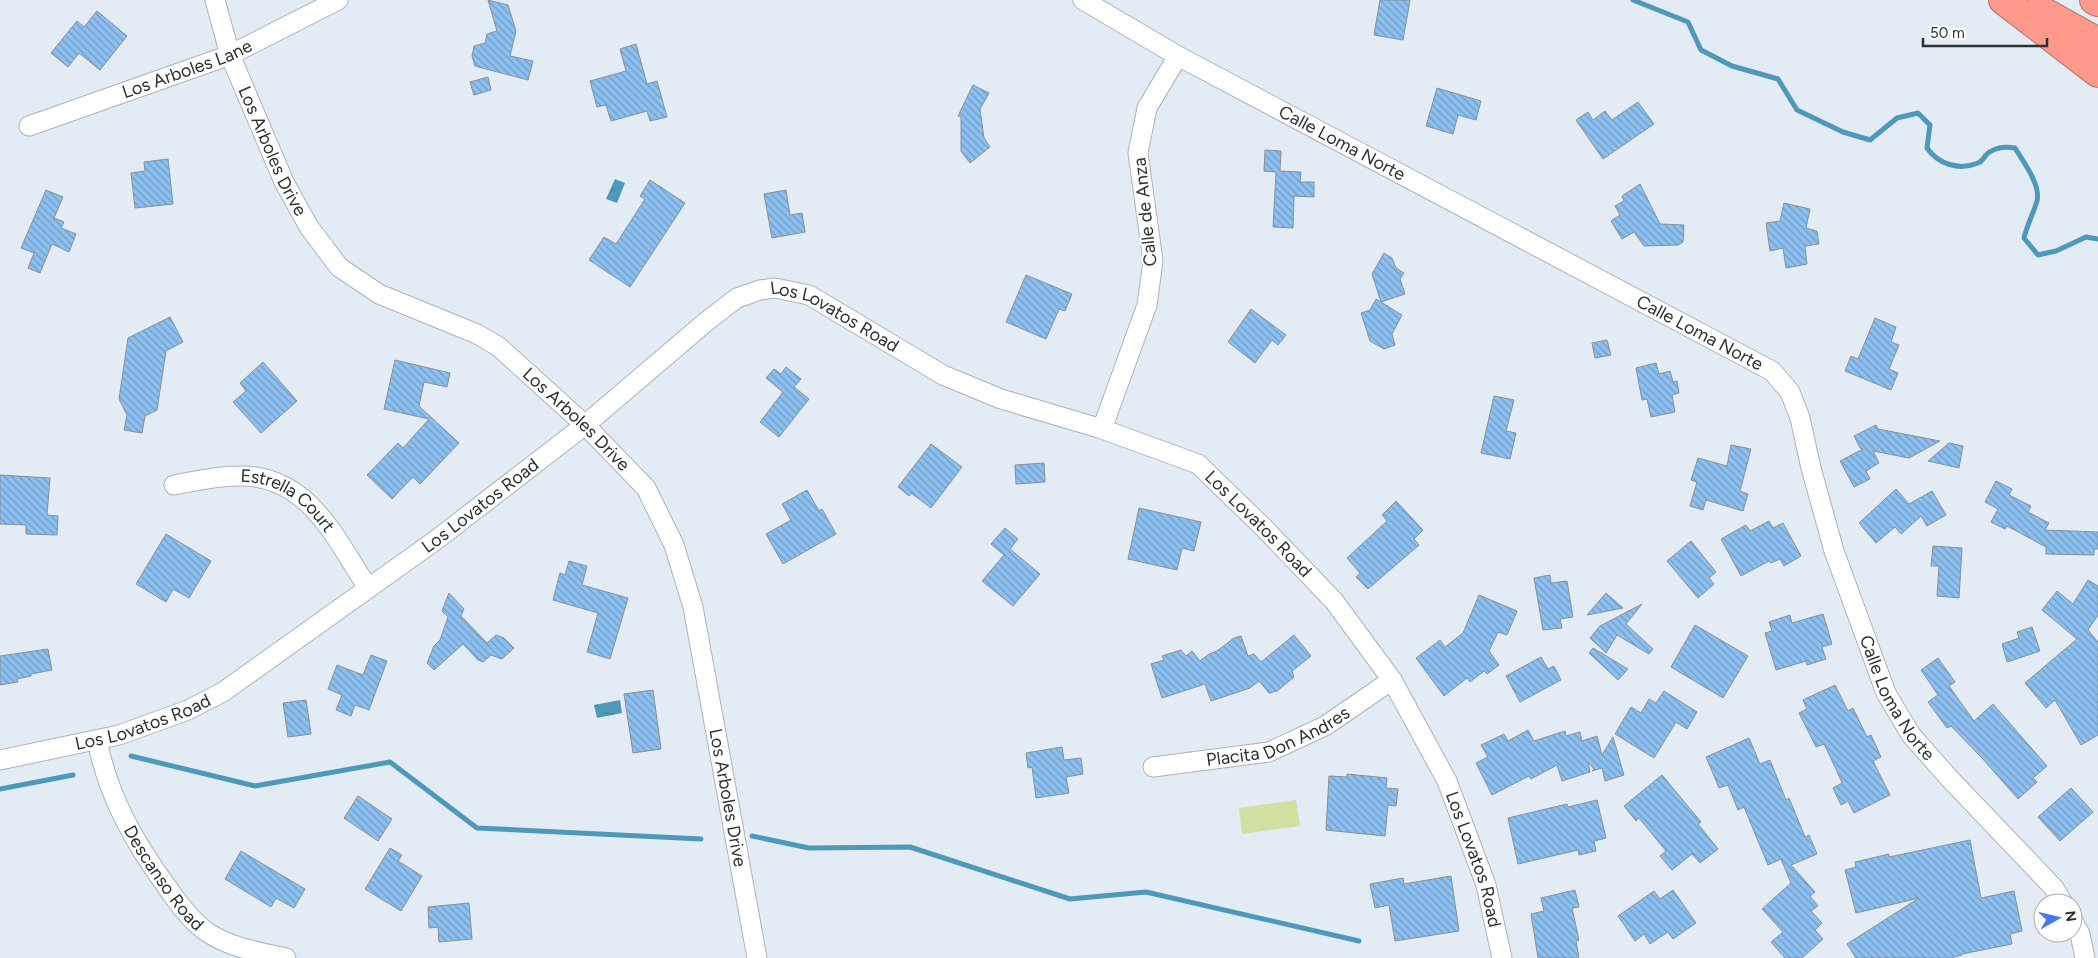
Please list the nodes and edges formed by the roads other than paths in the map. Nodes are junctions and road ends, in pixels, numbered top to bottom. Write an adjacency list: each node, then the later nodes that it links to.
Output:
1 (215, 0): 9 (street, Los Arboles Drive)
2 (338, 0): 9 (street, Los Arboles Lane)
3 (1083, 0): 10 (street, Calle Loma Norte)
4 (2003, 0): 11 (highway)
5 (2022, 0): 8 (highway)
6 (2094, 0): 7 (highway)
7 (2098, 2)
8 (2098, 42)
9 (230, 56): 12 (street, Los Arboles Lane); 13 (street, Los Arboles Drive)
10 (1178, 56): 14 (street, Calle de Anza); 21 (street, Calle Loma Norte)
11 (2098, 72)
12 (29, 126)
13 (585, 425): 14 (street, Los Lovatos Road); 16 (street, Los Lovatos Road); 24 (street, Los Arboles Drive)
14 (1102, 429): 17 (street, Los Lovatos Road)
15 (174, 485): 16 (street, Estrella Court)
16 (368, 588): 18 (street, Los Lovatos Road)
17 (1392, 680): 20 (street, Placita Don Andres); 25 (street, Los Lovatos Road)
18 (98, 740): 19 (street, Los Lovatos Road); 23 (street, Descanso Road)
19 (0, 760)
20 (1153, 767)
21 (2057, 893)
22 (2082, 943): 26 (street)
23 (286, 958)
24 (757, 958)
25 (1502, 958)
26 (2085, 958)

